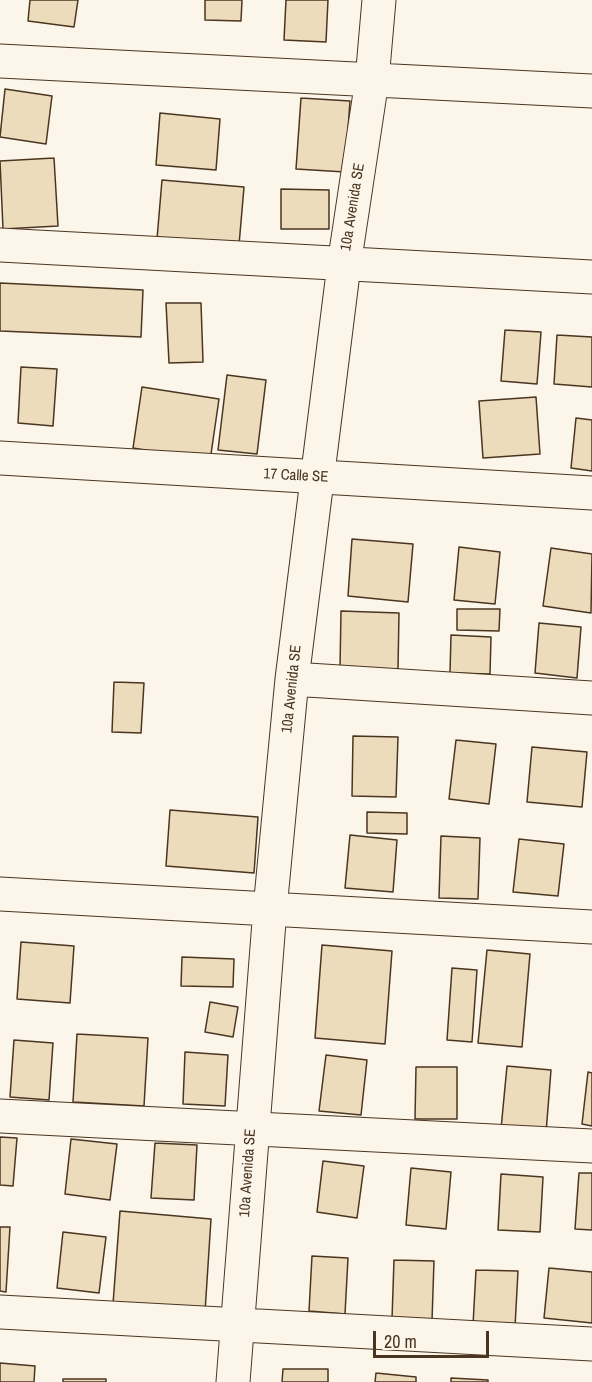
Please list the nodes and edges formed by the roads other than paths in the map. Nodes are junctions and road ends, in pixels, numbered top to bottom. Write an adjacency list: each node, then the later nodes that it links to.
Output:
1 (379, 0): 3 (street, 10a Avenida SE)
2 (0, 61): 3 (street)
3 (372, 80): 4 (street); 6 (street, 10a Avenida SE)
4 (592, 91)
5 (0, 245): 6 (street)
6 (344, 265): 7 (street); 9 (street, 10a Avenida SE)
7 (592, 277)
8 (0, 458): 9 (street, 17 Calle SE)
9 (317, 477): 10 (street, 17 Calle SE); 11 (street, 10a Avenida SE)
10 (592, 493)
11 (292, 679): 12 (street); 14 (street, 10a Avenida SE)
12 (592, 698)
13 (0, 894): 14 (street)
14 (270, 909): 15 (street); 17 (street, 10a Avenida SE)
15 (592, 927)
16 (0, 1116): 17 (street)
17 (251, 1129): 18 (street); 20 (street, 10a Avenida SE)
18 (592, 1146)
19 (0, 1312): 20 (street)
20 (238, 1325): 21 (street); 22 (street, 10a Avenida SE)
21 (592, 1344)
22 (233, 1382)

